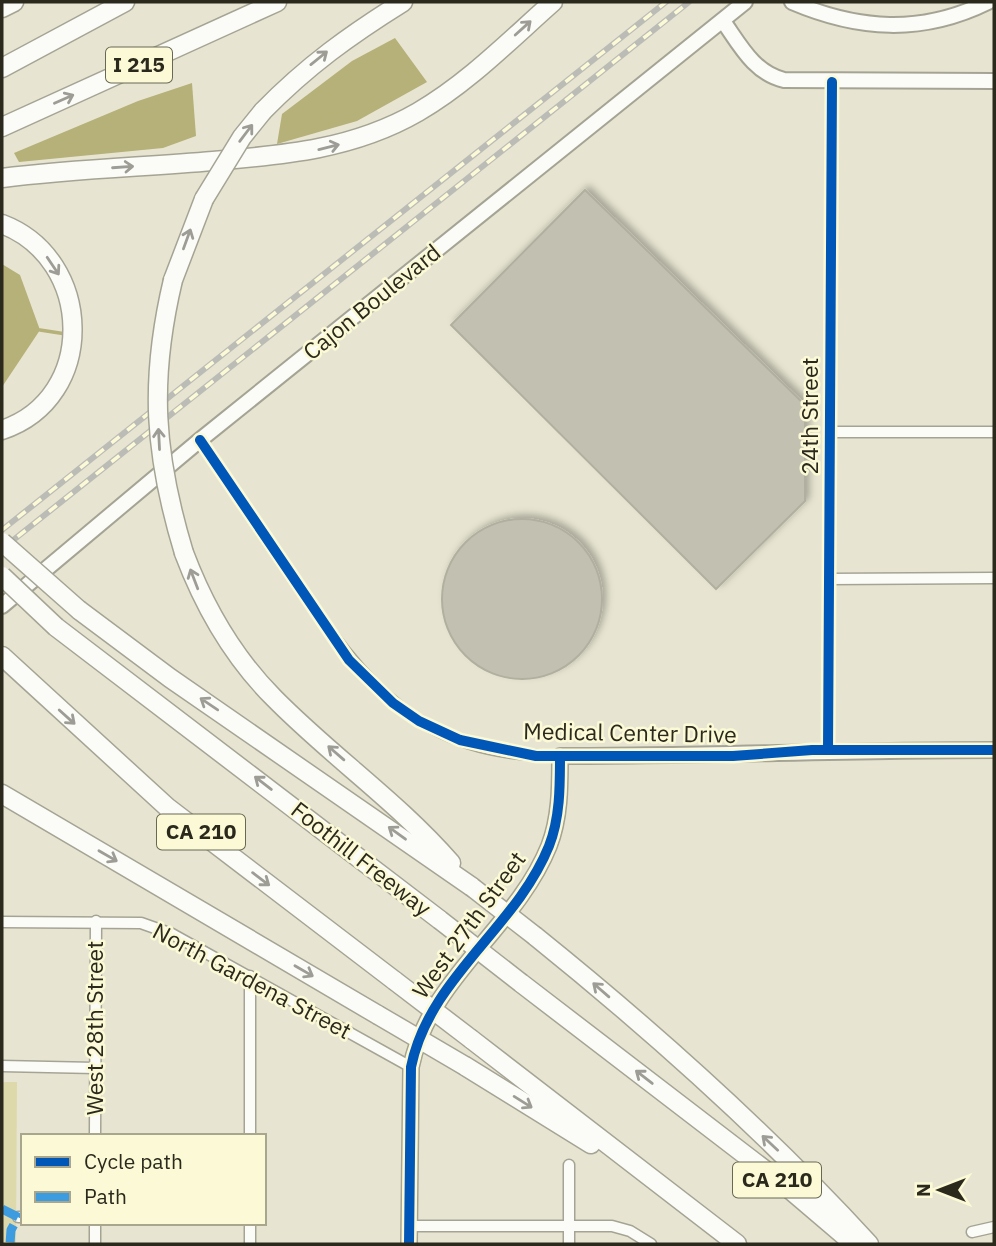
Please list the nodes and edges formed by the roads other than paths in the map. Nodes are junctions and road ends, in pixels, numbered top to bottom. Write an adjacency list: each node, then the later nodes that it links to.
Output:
1 (14, 2): 9 (highway)
2 (125, 2): 11 (highway, I 215)
3 (277, 2): 14 (highway, I 215, one-way to 3)
4 (403, 2): 31 (highway, one-way to 4, bridge)
5 (553, 2): 15 (highway, one-way to 5)
6 (745, 2): 10 (street, Cajon Boulevard)
7 (792, 2): 8 (street)
8 (988, 2)
9 (2, 8)
10 (723, 21): 13 (street); 20 (street, Cajon Boulevard)
11 (2, 68)
12 (994, 81): 13 (street)
13 (832, 82): 18 (street, 24th Street)
14 (2, 127)
15 (2, 178)
16 (2, 224): 17 (highway, one-way to 17)
17 (2, 430)
18 (831, 432): 19 (street); 24 (street, 24th Street)
19 (994, 432)
20 (200, 440): 25 (street, Cajon Boulevard); 29 (street, Medical Center Drive)
21 (2, 542): 31 (highway, one-way to 21, bridge)
22 (2, 576): 54 (highway, Foothill Freeway / CA 210, one-way to 22, bridge)
23 (994, 578): 24 (street)
24 (830, 579): 27 (street, 24th Street)
25 (2, 606)
26 (2, 657): 41 (highway, CA 210, one-way to 41, bridge)
27 (828, 750): 28 (street, Medical Center Drive); 29 (street, Medical Center Drive)
28 (994, 750)
29 (560, 756): 36 (street, West 27th Street)
30 (2, 794): 41 (highway, one-way to 41, bridge)
31 (472, 887): 55 (highway, one-way to 31, bridge)
32 (96, 921): 33 (street, North Gardena Street); 34 (street, North Gardena Street); 37 (street, West 28th Street)
33 (2, 922)
34 (250, 976): 36 (street, North Gardena Street); 39 (street)
35 (2, 1066): 37 (street)
36 (411, 1067): 44 (street, West 27th Street)
37 (95, 1068): 38 (street, West 28th Street)
38 (95, 1134)
39 (250, 1134)
40 (569, 1166): 45 (street)
41 (674, 1195): 53 (highway, CA 210)
42 (95, 1225): 48 (street)
43 (250, 1225): 49 (street)
44 (409, 1226): 45 (street); 50 (street, West 27th Street)
45 (569, 1226): 51 (street); 52 (street)
46 (994, 1227): 47 (street)
47 (972, 1231)
48 (95, 1244)
49 (250, 1244)
50 (409, 1244)
51 (569, 1244)
52 (651, 1244)
53 (737, 1244)
54 (854, 1244)
55 (869, 1244)

